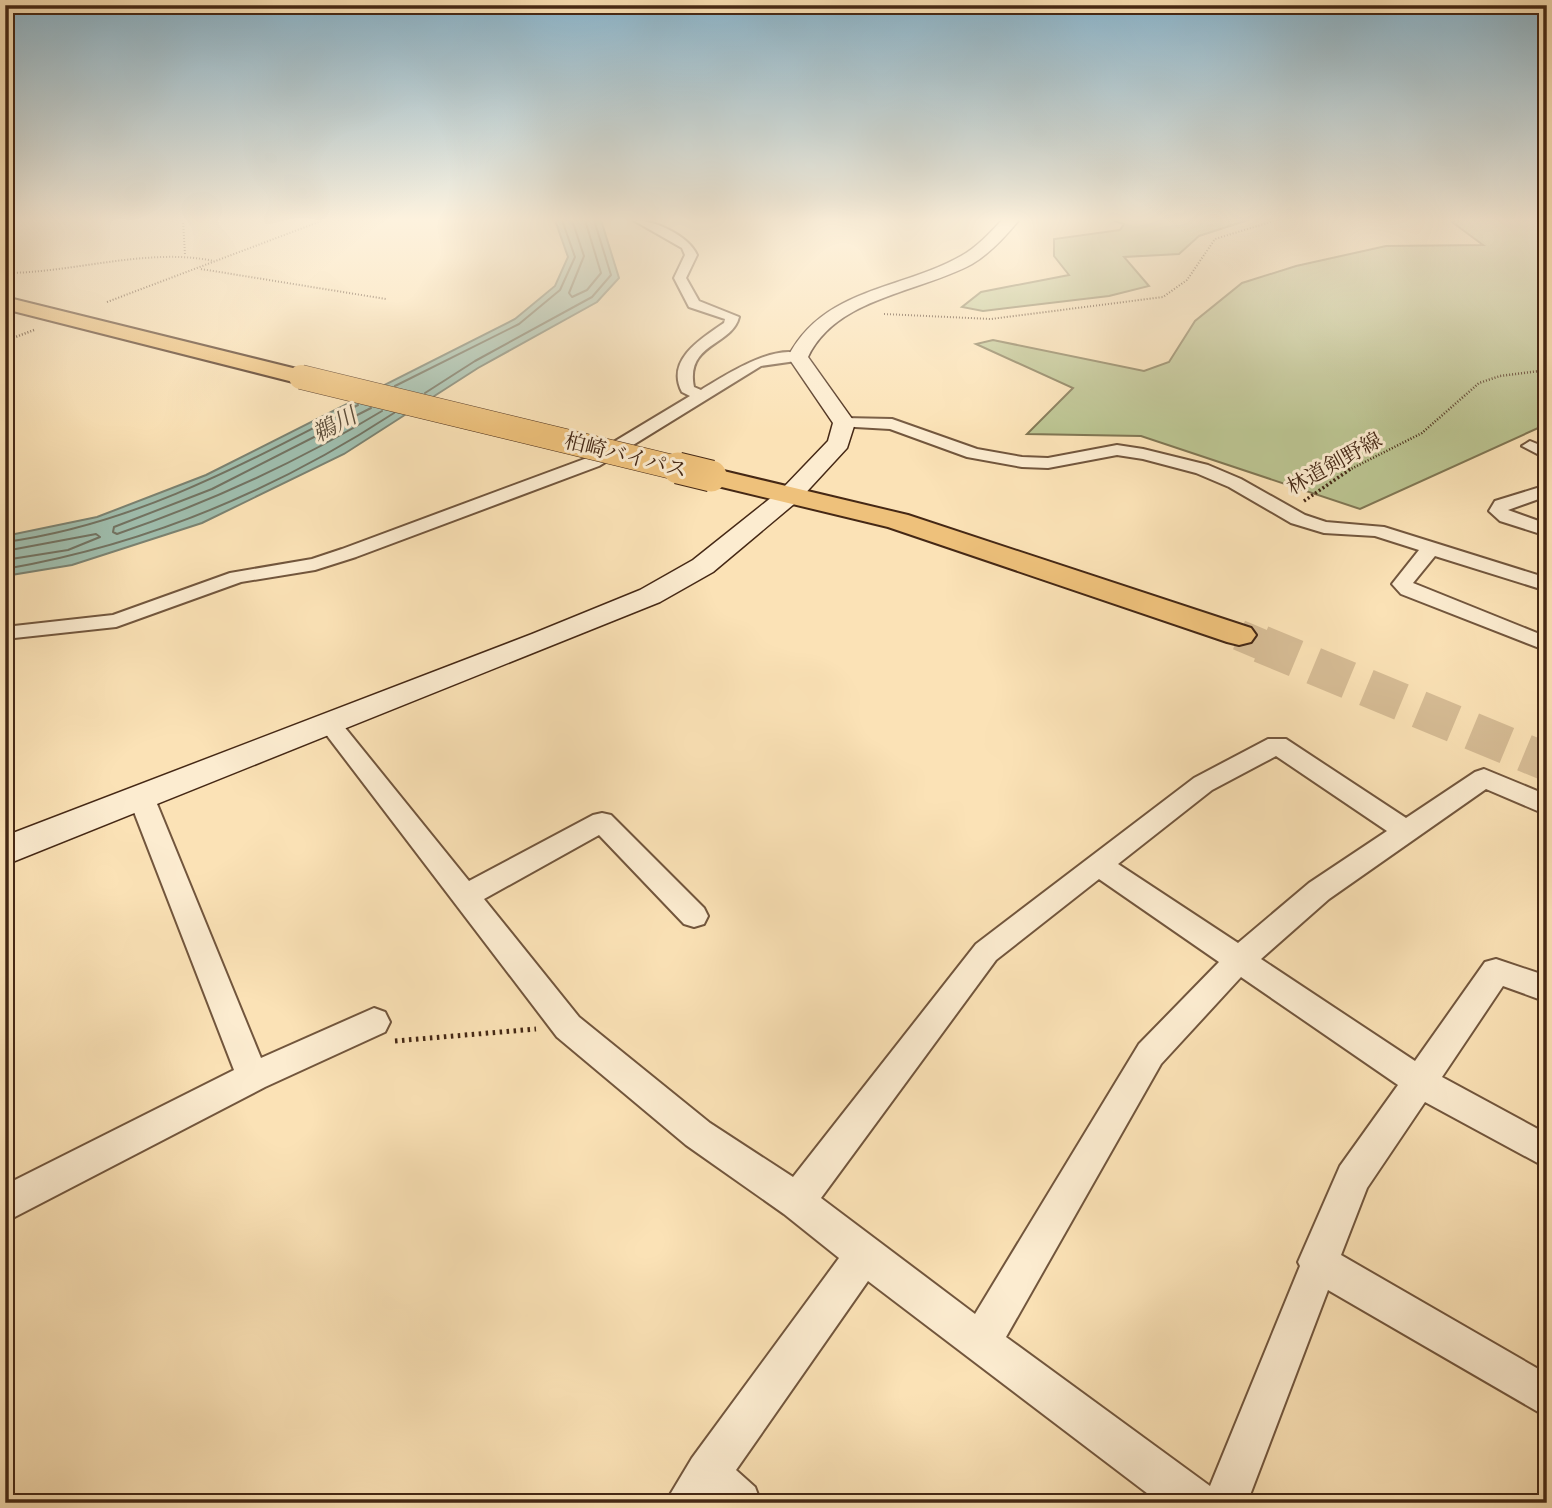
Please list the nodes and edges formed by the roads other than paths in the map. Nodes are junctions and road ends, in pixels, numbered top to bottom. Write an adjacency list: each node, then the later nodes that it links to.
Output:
1 (687, 290): 5 (street)
2 (897, 290): 4 (street)
3 (5, 303): 10 (highway, 柏崎バイパス, bridge)
4 (798, 357): 5 (street); 6 (street)
5 (699, 395): 14 (street)
6 (844, 423): 10 (street); 12 (street)
7 (1530, 446): 8 (street)
8 (1547, 454)
9 (1547, 490): 11 (street)
10 (791, 494): 15 (highway, 柏崎バイパス); 17 (street)
11 (1547, 530)
12 (1431, 548): 13 (street); 16 (street)
13 (1547, 585)
14 (5, 633)
15 (1239, 635)
16 (1547, 645)
17 (330, 724): 18 (street); 23 (street)
18 (142, 799): 21 (street); 28 (street)
19 (1547, 806): 20 (street)
20 (1405, 830): 22 (street); 25 (street)
21 (5, 851)
22 (1100, 866): 25 (street); 31 (street)
23 (465, 896): 24 (street); 31 (street)
24 (694, 916)
25 (1240, 959): 29 (street); 35 (street)
26 (1547, 989): 29 (street)
27 (382, 1031): 28 (street)
28 (253, 1077): 32 (street)
29 (1420, 1082): 30 (street); 34 (street)
30 (1547, 1152)
31 (797, 1201): 33 (street)
32 (5, 1204)
33 (864, 1255): 35 (street); 37 (street)
34 (1317, 1262): 36 (street); 40 (street)
35 (982, 1342): 39 (street)
36 (1547, 1396)
37 (697, 1488): 38 (street)
38 (739, 1503)
39 (1196, 1503)
40 (1225, 1503)

